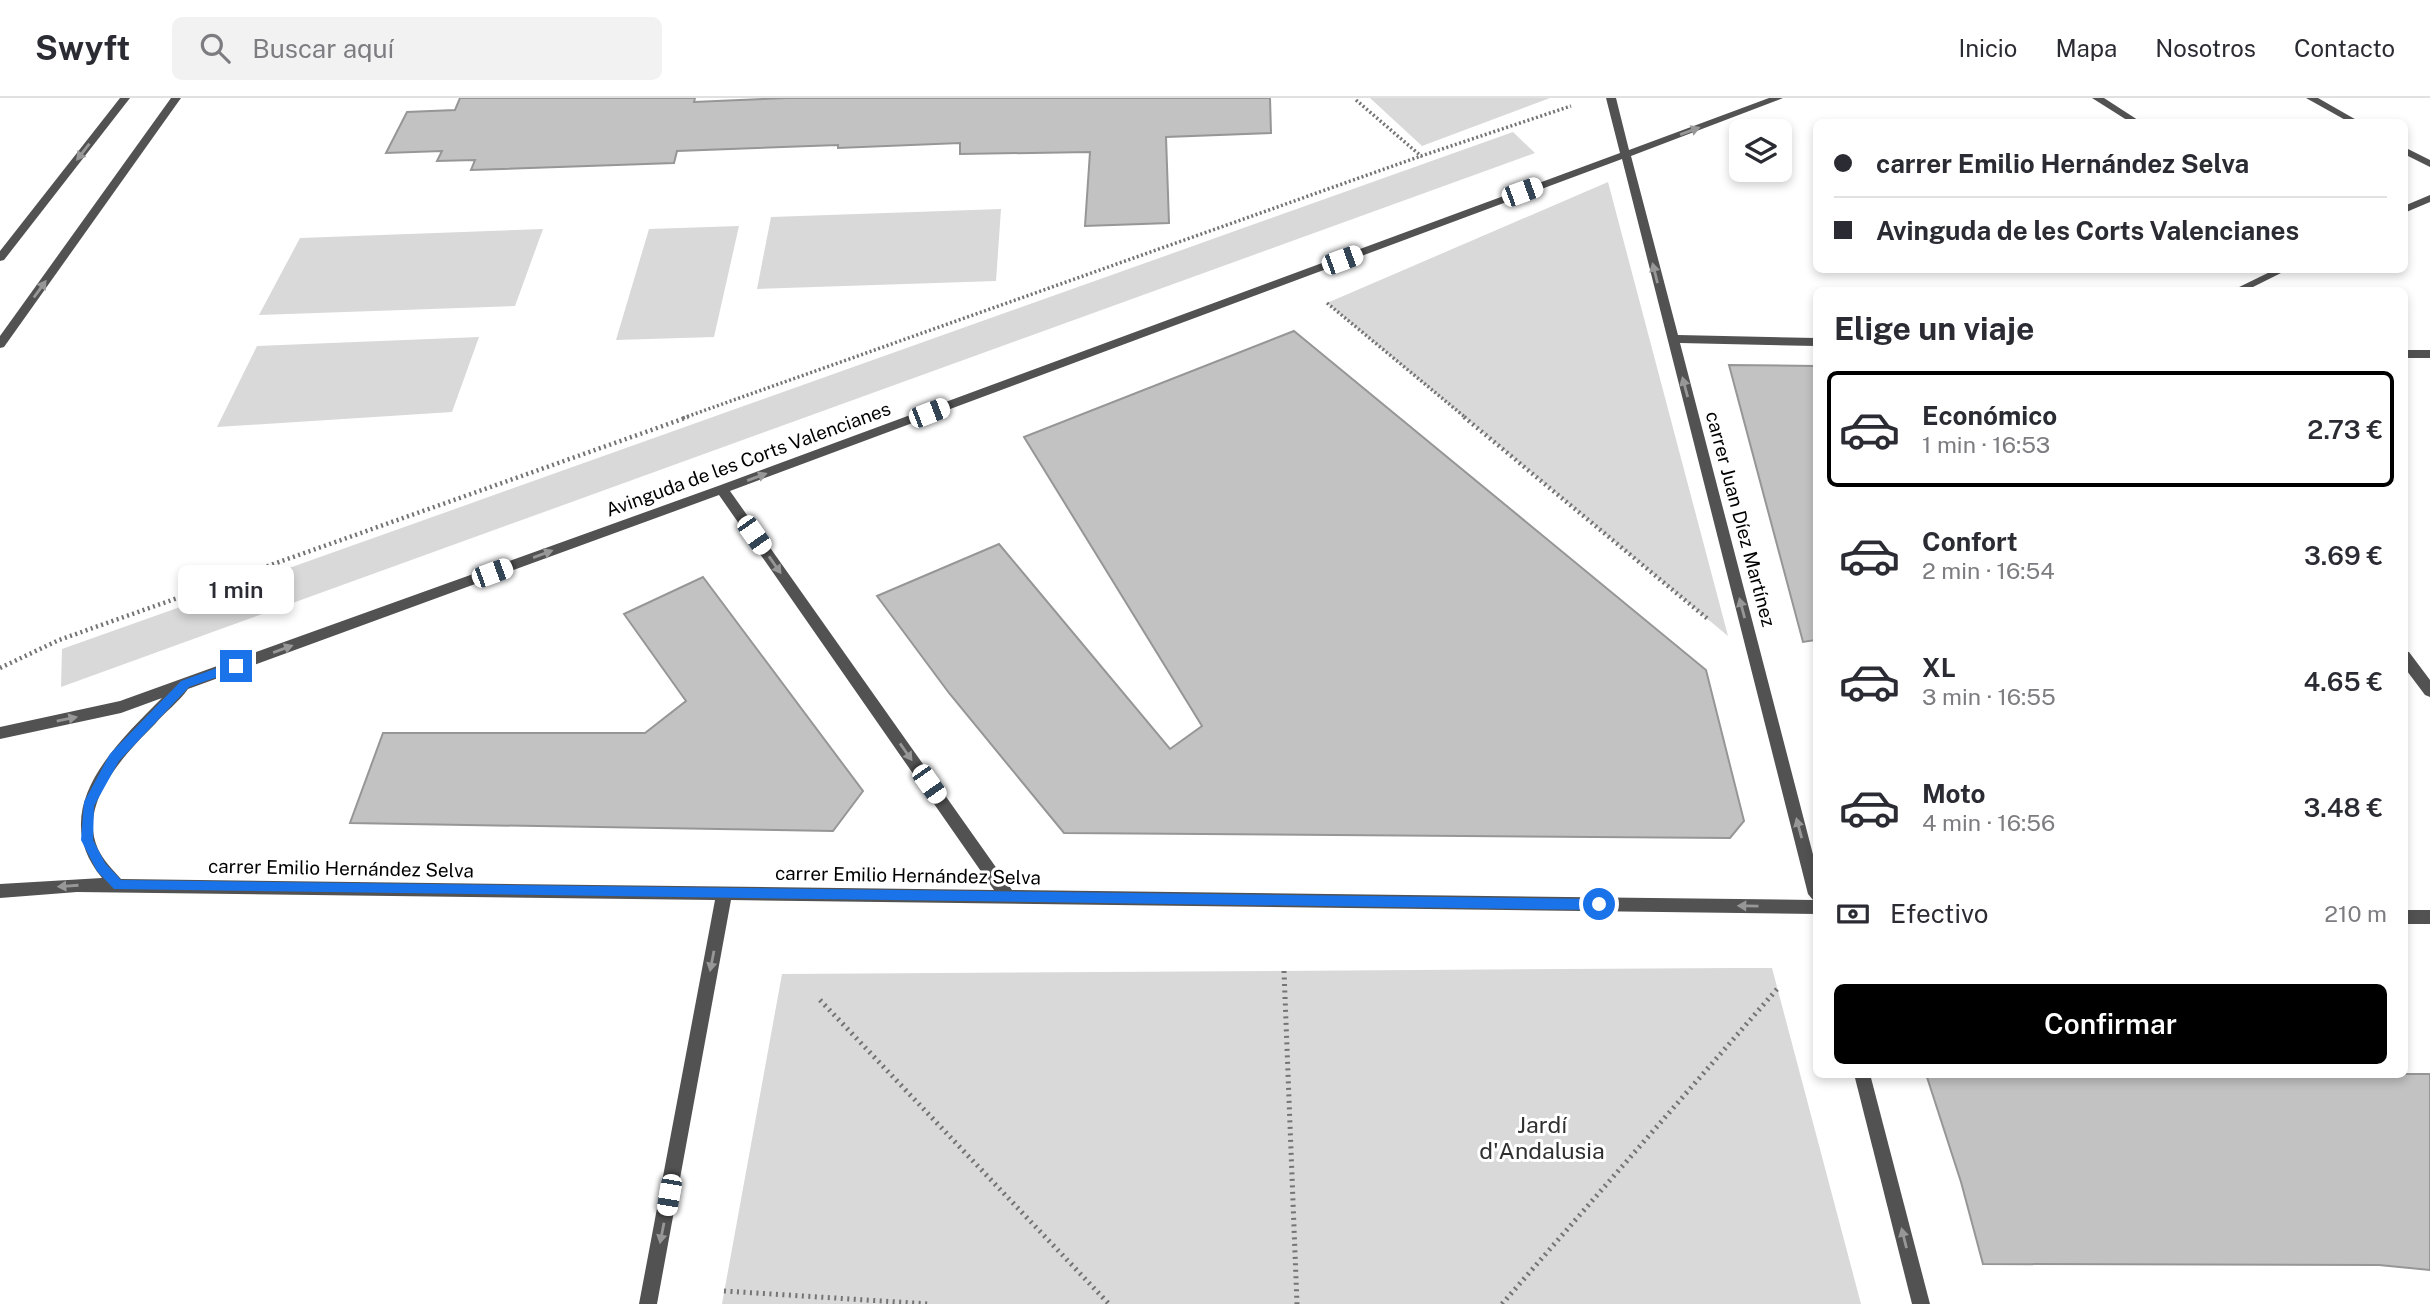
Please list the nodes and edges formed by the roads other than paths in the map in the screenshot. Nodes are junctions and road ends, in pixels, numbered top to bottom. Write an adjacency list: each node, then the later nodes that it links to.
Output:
1 (125, 98): 14 (street, one-way to 14)
2 (176, 98): 19 (street, one-way to 2)
3 (1611, 98): 10 (street, carrer Juan Díez Martínez)
4 (1778, 98): 10 (street, Avinguda de les Corts Valencianes, one-way to 4)
5 (2097, 98): 7 (street)
6 (2311, 98): 8 (street)
7 (2131, 119)
8 (2350, 119)
9 (2408, 152): 11 (street)
10 (1626, 155): 17 (street, carrer Juan Díez Martínez, one-way to 10); 22 (street, Avinguda de les Corts Valencianes, one-way to 10)
11 (2430, 164)
12 (2430, 198): 13 (street)
13 (2408, 208)
14 (0, 258)
15 (2276, 273): 16 (street)
16 (2246, 287)
17 (1672, 339): 18 (street); 27 (street, carrer Juan Díez Martínez, one-way to 17)
18 (1813, 342)
19 (0, 344)
20 (2408, 354): 21 (street)
21 (2428, 357)
22 (722, 489): 24 (street, Avinguda de les Corts Valencianes, one-way to 22); 31 (street, one-way to 31)
23 (2408, 661): 25 (street)
24 (185, 684): 26 (street, Avinguda de les Corts Valencianes, one-way to 24); 28 (street)
25 (2430, 691)
26 (0, 733)
27 (1813, 882)
28 (118, 886): 29 (street, carrer Emilio Hernández Selva, one-way to 29); 30 (street, carrer Emilio Hernández Selva)
29 (0, 891)
30 (724, 894): 31 (street, carrer Emilio Hernández Selva); 36 (street, one-way to 36)
31 (1008, 897): 32 (street, carrer Emilio Hernández Selva, one-way to 31)
32 (1813, 907)
33 (2408, 917): 34 (street)
34 (2430, 917)
35 (1864, 1078): 37 (street, one-way to 35)
36 (648, 1304)
37 (1921, 1304)

